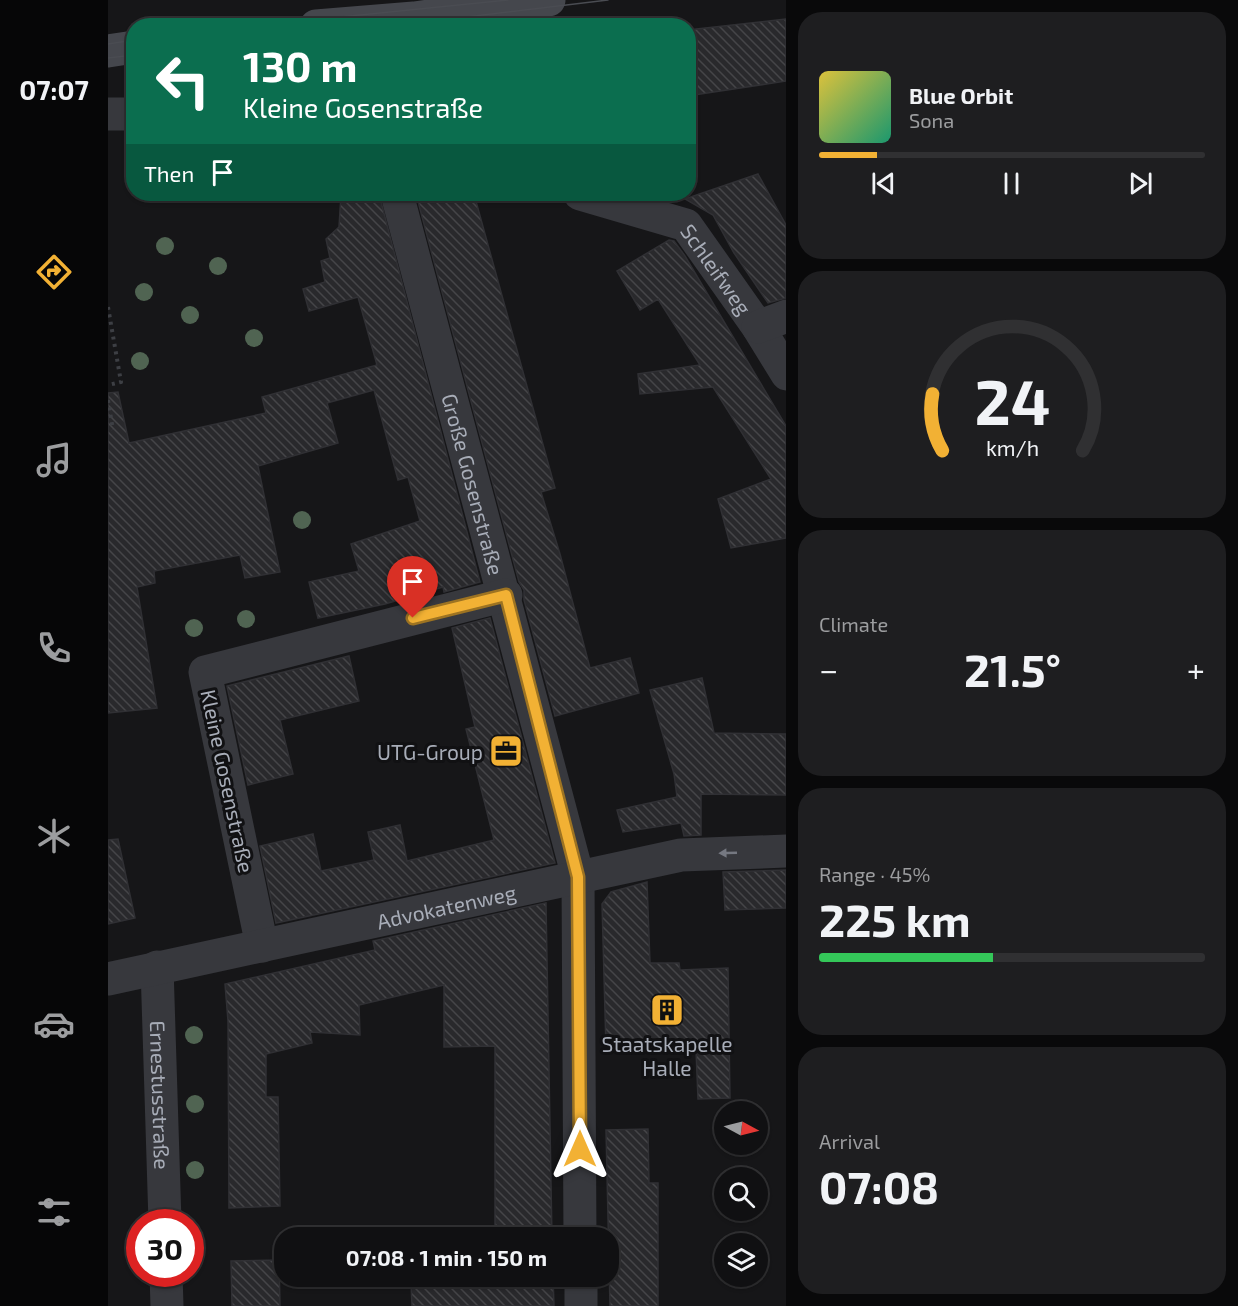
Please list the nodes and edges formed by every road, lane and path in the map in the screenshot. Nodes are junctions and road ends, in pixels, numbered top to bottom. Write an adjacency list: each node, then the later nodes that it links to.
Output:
1 (549, 0): 2 (street)
2 (415, 9): 3 (street)
3 (363, 18)
4 (126, 49): 5 (street)
5 (108, 51)
6 (108, 114): 7 (street)
7 (126, 114)
8 (399, 201): 16 (street, Große Gosenstraße)
9 (604, 201): 11 (street, Schleifweg)
10 (108, 307): 13 (path)
11 (772, 322): 12 (street, Schleifweg)
12 (786, 374)
13 (108, 385)
14 (108, 400): 15 (path)
15 (113, 430)
16 (506, 595): 18 (street, Große Gosenstraße); 19 (street, Kleine Gosenstraße)
17 (786, 851): 18 (street, Advokatenweg, one-way to 18)
18 (578, 877): 19 (street, Advokatenweg); 23 (street, Große Gosenstraße)
19 (262, 946): 20 (street, Advokatenweg)
20 (157, 967): 21 (street, Advokatenweg); 22 (street, Ernestusstraße)
21 (108, 979)
22 (165, 1209)
23 (580, 1227)
24 (166, 1287): 26 (street)
25 (581, 1287): 27 (street)
26 (167, 1306)
27 (581, 1306)

